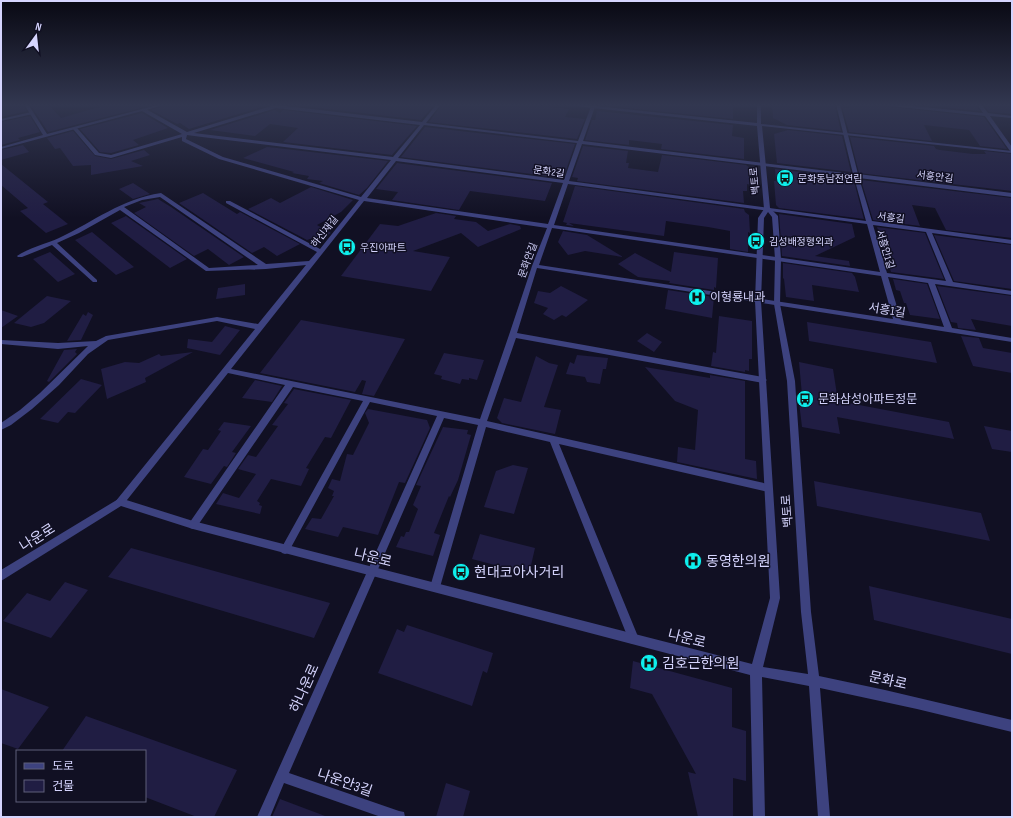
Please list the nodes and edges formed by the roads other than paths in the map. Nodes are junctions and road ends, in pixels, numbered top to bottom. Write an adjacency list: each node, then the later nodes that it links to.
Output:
1 (23, 142): 13 (street)
2 (87, 142): 3 (street)
3 (157, 142)
4 (188, 142): 20 (street)
5 (254, 142): 15 (street, 문화2길)
6 (408, 142): 15 (street, 하신재길)
7 (574, 142): 12 (street, 서흥안길)
8 (761, 142): 16 (street, 백토로)
9 (848, 142): 17 (street, 서흥안1길)
10 (926, 142): 14 (street)
11 (1006, 142): 14 (street)
12 (581, 143): 16 (street, 서흥안길); 18 (street, 문화안길)
13 (1, 148)
14 (1012, 151)
15 (394, 159): 18 (street, 문화2길); 20 (street, 하신재길)
16 (763, 164): 17 (street, 서흥안길); 23 (street, 백토로)
17 (856, 175): 19 (street, 서흥안길); 24 (street, 서흥안1길)
18 (566, 182): 23 (street, 문화2길); 25 (street, 문화안길)
19 (1012, 195)
20 (362, 199): 25 (street); 29 (street, 하신재길)
21 (228, 202): 29 (street)
22 (120, 207): 28 (street); 35 (street); 35 (street)
23 (767, 209): 24 (street, 서흥길); 31 (street, 백토로); 32 (street, 백토로)
24 (869, 223): 26 (street, 서흥길); 36 (street, 서흥안1길)
25 (550, 227): 31 (street); 34 (street, 문화안길)
26 (928, 231): 27 (street, 서흥길); 39 (street)
27 (1012, 242)
28 (53, 243): 30 (street); 37 (street)
29 (321, 252): 33 (street, 하신재길)
30 (20, 256)
31 (760, 256): 32 (street); 41 (street, 백토로)
32 (778, 259): 36 (street); 42 (street, 백토로)
33 (312, 263): 35 (street); 44 (street, 하신재길)
34 (534, 266): 41 (street, 서흥1길); 46 (street, 문화안길)
35 (266, 267)
36 (884, 274): 38 (street); 43 (street, 서흥안1길)
37 (95, 281)
38 (931, 281): 39 (street); 45 (street)
39 (950, 284): 40 (street)
40 (1012, 293)
41 (758, 301): 42 (street, 서흥1길); 51 (street, 백토로)
42 (777, 304): 43 (street, 서흥1길); 67 (street, 백토로)
43 (898, 323): 45 (street, 서흥1길)
44 (259, 328): 49 (street); 50 (street, 하신재길)
45 (949, 330): 47 (street, 서흥1길)
46 (513, 335): 51 (street); 55 (street, 문화안길)
47 (1012, 340)
48 (1, 342): 49 (street)
49 (96, 343): 56 (street)
50 (225, 370): 52 (street); 59 (street, 하신재길)
51 (763, 380): 58 (street, 백토로)
52 (291, 383): 53 (street); 60 (street)
53 (368, 399): 54 (street); 61 (street)
54 (442, 414): 55 (street); 62 (street, 하나운로)
55 (482, 424): 57 (street, 백토로); 64 (street, 문화안길)
56 (1, 427)
57 (553, 440): 58 (street, 백토로); 65 (street)
58 (768, 488): 66 (street, 백토로)
59 (120, 502): 60 (street, 나운로); 63 (street, 나운로)
60 (193, 525): 61 (street, 나운로)
61 (285, 550): 62 (street, 나운로)
62 (373, 571): 64 (street, 나운로); 69 (street, 하나운로)
63 (1, 576)
64 (434, 586): 65 (street, 나운로)
65 (634, 639): 66 (street, 나운로)
66 (756, 671): 67 (street, 문화로); 72 (street, 백토로)
67 (814, 679): 68 (street, 문화로); 73 (street, 백토로)
68 (1012, 726)
69 (281, 776): 70 (street, 하나운로); 71 (street, 나운안3길)
70 (263, 817)
71 (399, 817)
72 (759, 817)
73 (824, 817)

